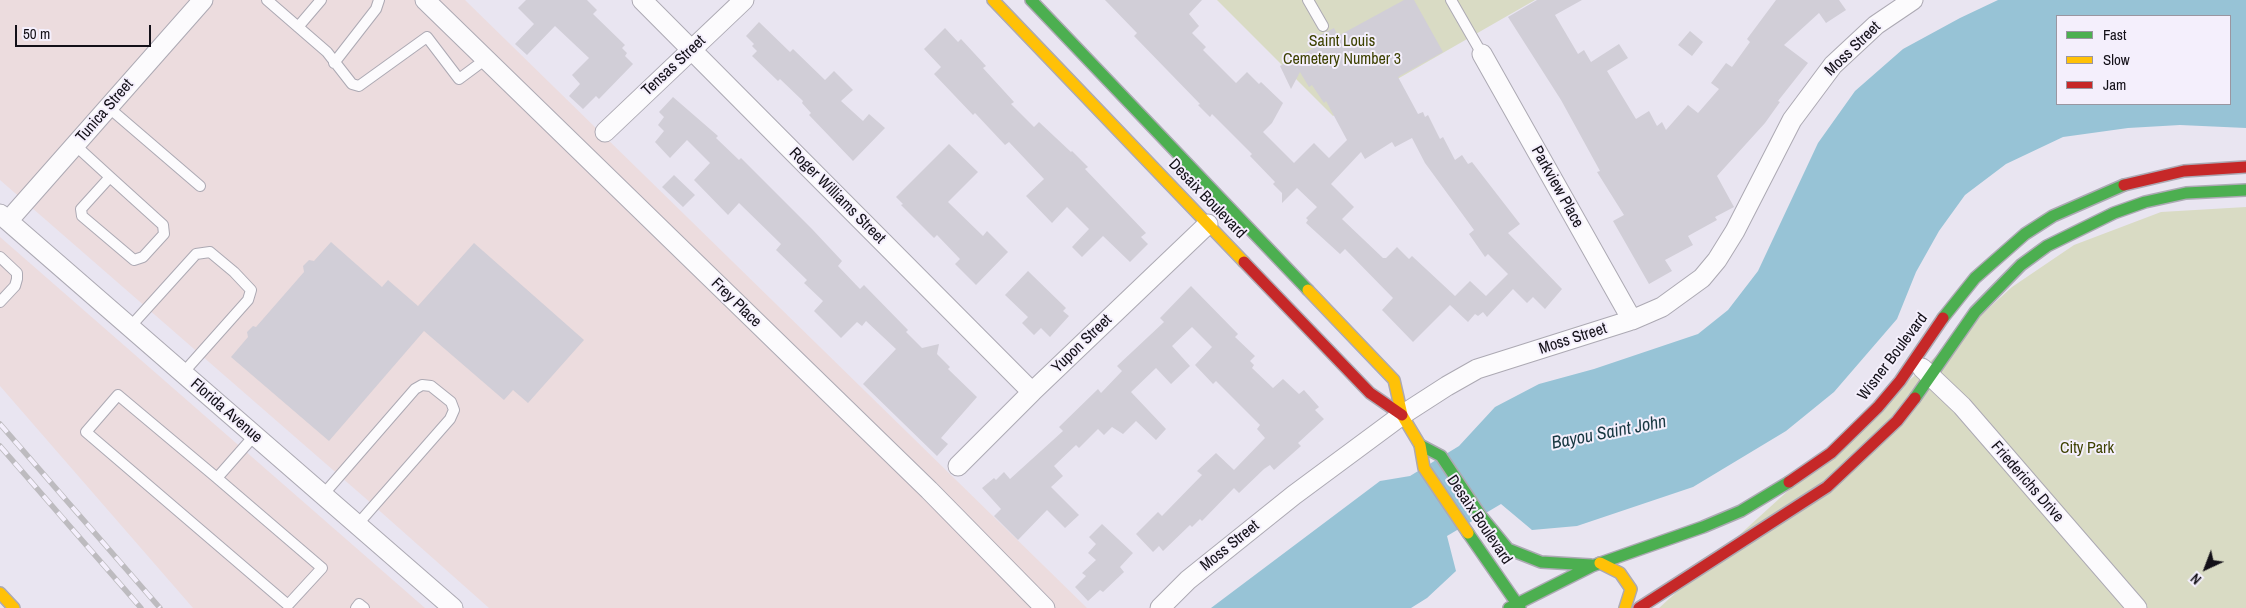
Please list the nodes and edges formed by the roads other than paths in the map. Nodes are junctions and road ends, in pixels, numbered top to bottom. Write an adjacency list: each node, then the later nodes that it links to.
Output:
1 (203, 0): 19 (street, Tunica Street)
2 (267, 0): 14 (lane)
3 (322, 0): 14 (lane)
4 (379, 0): 18 (lane)
5 (425, 0): 17 (street, Frey Place)
6 (642, 0): 15 (street, Roger Williams Street)
7 (744, 0): 15 (street, Tensas Street)
8 (993, 0): 26 (main road, Desaix Boulevard)
9 (1031, 0): 26 (main road, Desaix Boulevard)
10 (1308, 0): 13 (lane)
11 (1451, 0): 16 (lane)
12 (1913, 0): 30 (street, Moss Street)
13 (1323, 26)
14 (298, 27): 18 (lane)
15 (691, 50): 20 (street, Tensas Street); 35 (street, Roger Williams Street)
16 (1482, 54): 30 (street, Parkview Place)
17 (486, 59): 18 (lane); 50 (street, Frey Place)
18 (334, 62)
19 (108, 108): 21 (street, Tunica Street); 24 (lane)
20 (605, 132)
21 (75, 145): 23 (lane); 27 (street, Tunica Street)
22 (2246, 167): 32 (main road, Wisner Boulevard)
23 (110, 177): 23 (lane)
24 (200, 186)
25 (2246, 190): 34 (main road)
26 (1218, 215): 35 (street, Yupon Street); 36 (main road, Desaix Boulevard); 36 (main road, Desaix Boulevard)
27 (4, 218): 31 (street, Florida Avenue)
28 (0, 257): 29 (lane)
29 (0, 302)
30 (1632, 320): 36 (street, Moss Street)
31 (130, 327): 33 (street, Florida Avenue); 33 (lane)
32 (1914, 361): 34 (street, Friederichs Drive); 43 (main road, Wisner Boulevard)
33 (183, 373): 37 (street, Florida Avenue)
34 (1932, 376): 53 (main road); 54 (street, Friederichs Drive)
35 (1032, 392): 39 (street, Yupon Street)
36 (1402, 415): 38 (main road, Desaix Boulevard); 51 (street, Moss Street)
37 (254, 436): 40 (lane); 41 (street, Florida Avenue)
38 (1420, 445): 43 (main road, Desaix Boulevard); 45 (main road, Desaix Boulevard)
39 (958, 466)
40 (217, 478): 40 (lane)
41 (322, 496): 42 (street, Florida Avenue); 42 (lane)
42 (357, 526): 49 (street, Florida Avenue)
43 (1596, 564): 45 (main road, Wisner Boulevard); 52 (main road)
44 (0, 593): 46 (main road)
45 (1515, 607)
46 (14, 608)
47 (356, 608): 48 (lane)
48 (364, 608)
49 (453, 608)
50 (1045, 608)
51 (1160, 608)
52 (1625, 608)
53 (1639, 608)
54 (2137, 608)

